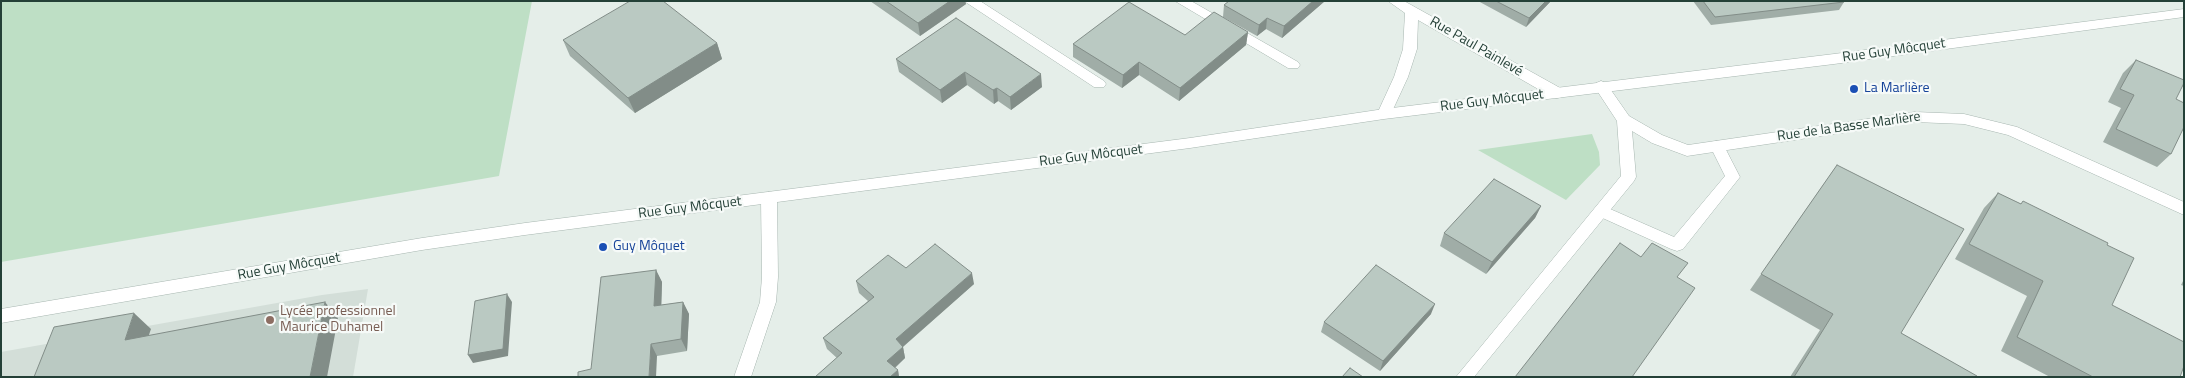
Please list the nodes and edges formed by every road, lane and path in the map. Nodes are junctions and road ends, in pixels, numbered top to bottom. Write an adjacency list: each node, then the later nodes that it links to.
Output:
1 (970, 1): 7 (street)
2 (1181, 1): 6 (street)
3 (1394, 1): 4 (street, Rue Paul Painlevé)
4 (1417, 6): 9 (street, Rue Paul Painlevé); 10 (street)
5 (2184, 12): 8 (street, Rue Guy Môcquet)
6 (1292, 65)
7 (1099, 84)
8 (1601, 86): 9 (street, Rue Guy Môcquet); 11 (street, Rue de la Basse Marlière)
9 (1557, 93): 10 (street, Rue Guy Môcquet)
10 (1384, 114): 13 (street, Rue Guy Môcquet)
11 (1624, 120): 12 (street, Rue de la Basse Marlière); 15 (street, Rue de la Basse Marlière)
12 (1717, 146): 14 (street, Rue de la Basse Marlière); 15 (street)
13 (769, 198): 16 (street, Rue Guy Môcquet); 17 (street)
14 (2184, 210)
15 (1601, 211): 18 (street, Rue de la Basse Marlière)
16 (1, 316)
17 (742, 377)
18 (1464, 377)

